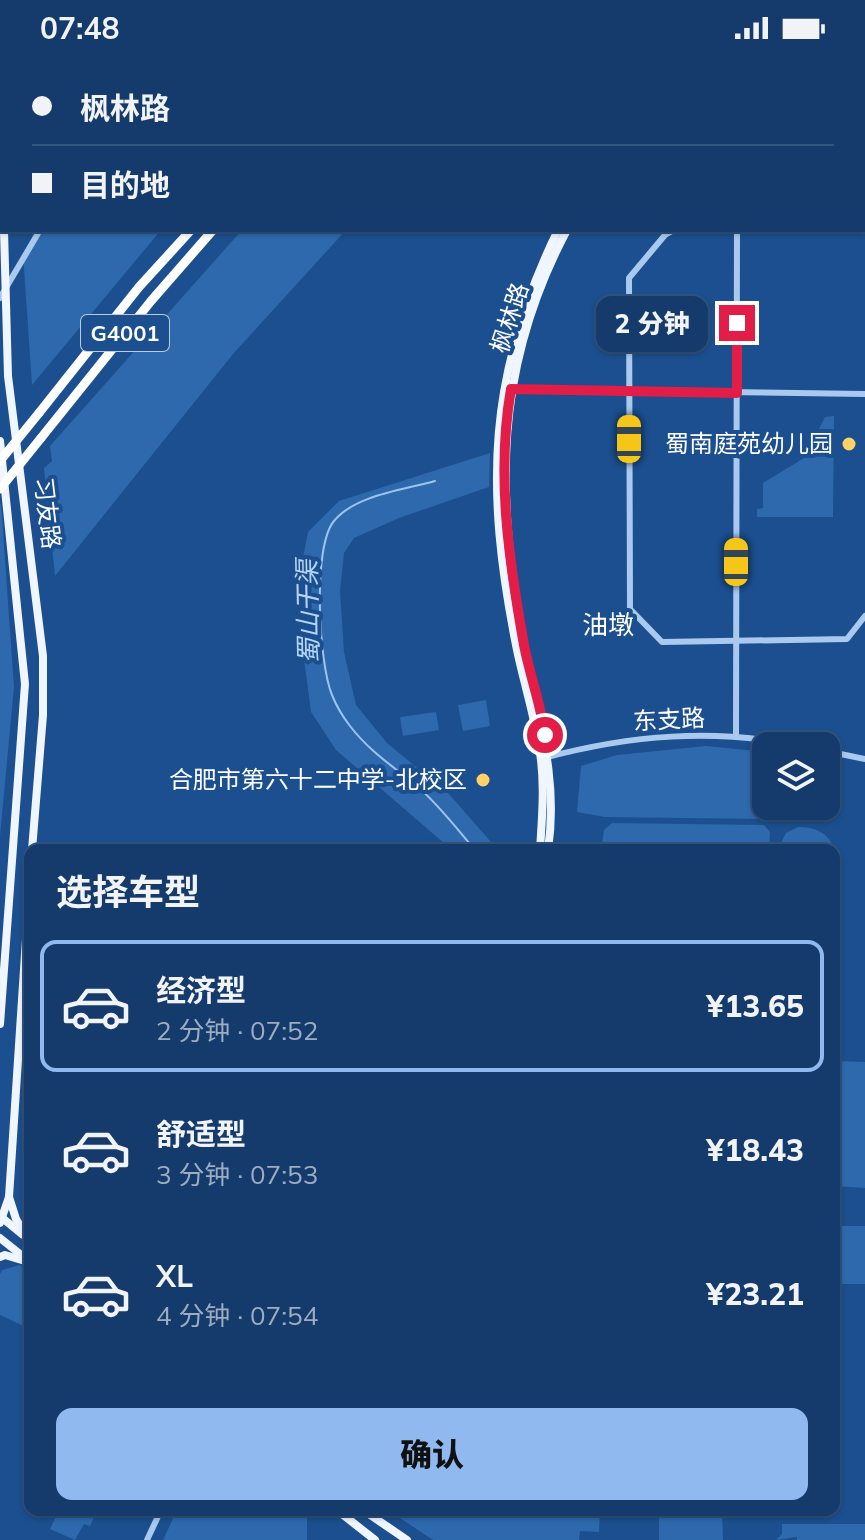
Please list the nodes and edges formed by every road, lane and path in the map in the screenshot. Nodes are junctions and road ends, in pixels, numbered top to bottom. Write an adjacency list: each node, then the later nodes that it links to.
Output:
1 (4, 232): 9 (main road, 习友路)
2 (39, 232): 9 (street)
3 (189, 232): 15 (highway, G4001, bridge)
4 (211, 232): 16 (highway, G4001, bridge)
5 (557, 232): 10 (main road, 枫林路)
6 (566, 232): 10 (main road, 枫林路)
7 (670, 232): 11 (street)
8 (737, 232): 12 (street)
9 (2, 296): 24 (main road, 习友路)
10 (507, 388): 11 (street); 22 (main road, 枫林路)
11 (628, 391): 12 (street); 18 (street)
12 (737, 393): 13 (street); 18 (street)
13 (865, 394)
14 (0, 441): 28 (main road, 习友路)
15 (0, 461)
16 (0, 489)
17 (865, 616): 18 (street)
18 (736, 643): 19 (street)
19 (736, 737): 20 (street, 东支路); 22 (street, 东支路)
20 (752, 739)
21 (840, 754): 23 (street)
22 (544, 758): 25 (main road, 枫林路); 26 (main road, 枫林路)
23 (865, 759)
24 (32, 844)
25 (540, 844)
26 (548, 844)
27 (24, 1018): 29 (main road)
28 (0, 1024)
29 (12, 1152): 30 (main road); 31 (main road)
30 (0, 1160)
31 (9, 1197): 32 (main road); 33 (main road)
32 (1, 1219): 34 (main road)
33 (24, 1232)
34 (24, 1236)
35 (0, 1238): 37 (main road)
36 (0, 1257): 38 (main road)
37 (24, 1257)
38 (24, 1260)
39 (158, 1516): 42 (street)
40 (345, 1516): 43 (main road)
41 (372, 1516): 44 (main road)
42 (147, 1540)
43 (375, 1540)
44 (407, 1540)

